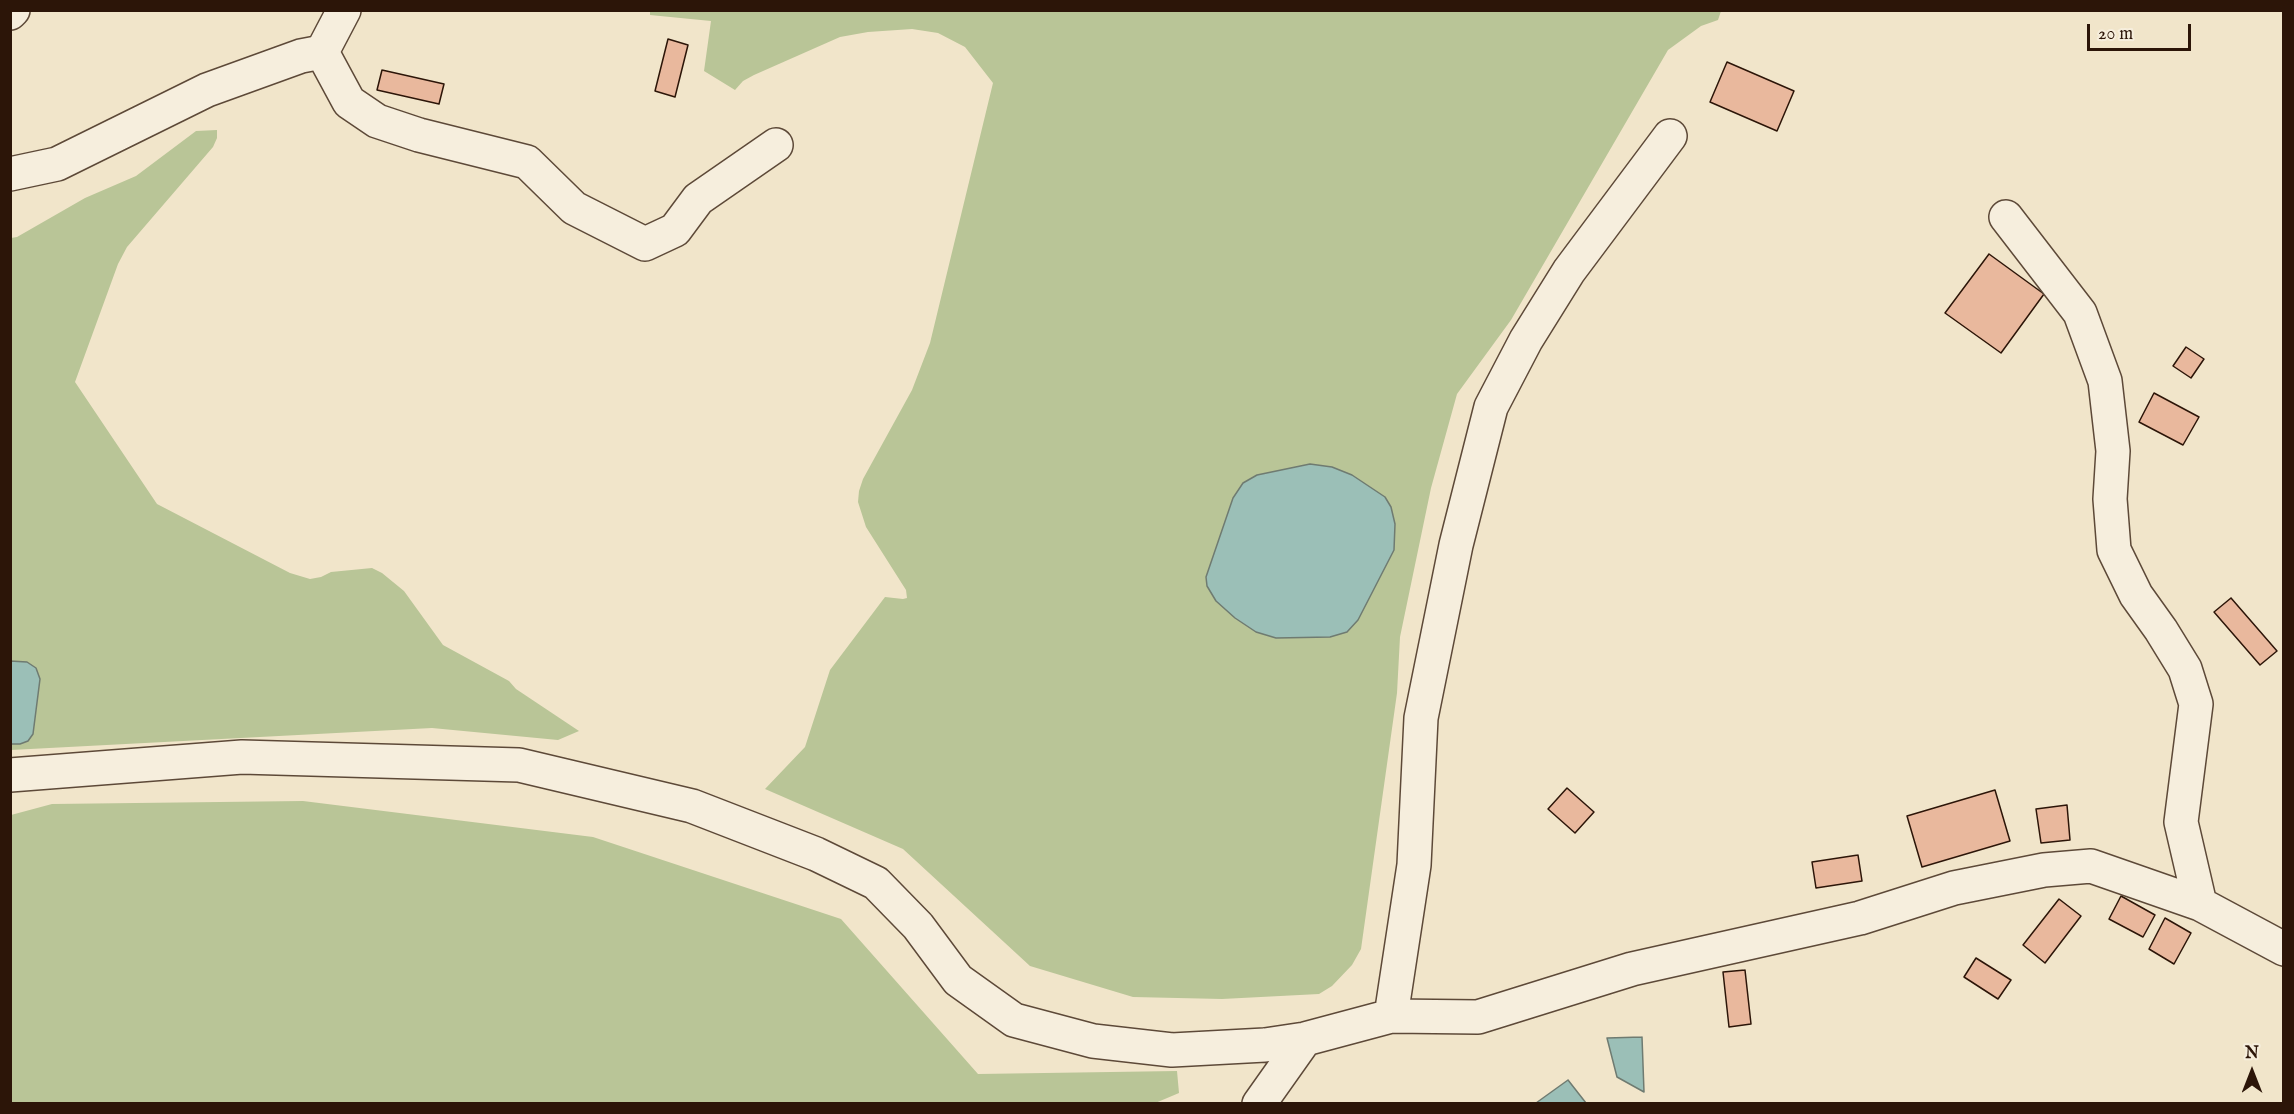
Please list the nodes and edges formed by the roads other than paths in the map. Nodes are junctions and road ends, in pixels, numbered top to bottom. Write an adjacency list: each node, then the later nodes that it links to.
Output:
1 (344, 10): 2 (street)
2 (322, 52): 4 (street); 5 (street)
3 (1670, 136): 10 (street)
4 (776, 145)
5 (10, 174)
6 (2006, 217): 8 (street)
7 (10, 775): 11 (street)
8 (2200, 904): 9 (street); 10 (street)
9 (2283, 949)
10 (1391, 1016): 11 (street)
11 (1305, 1039): 12 (street)
12 (1259, 1104)

